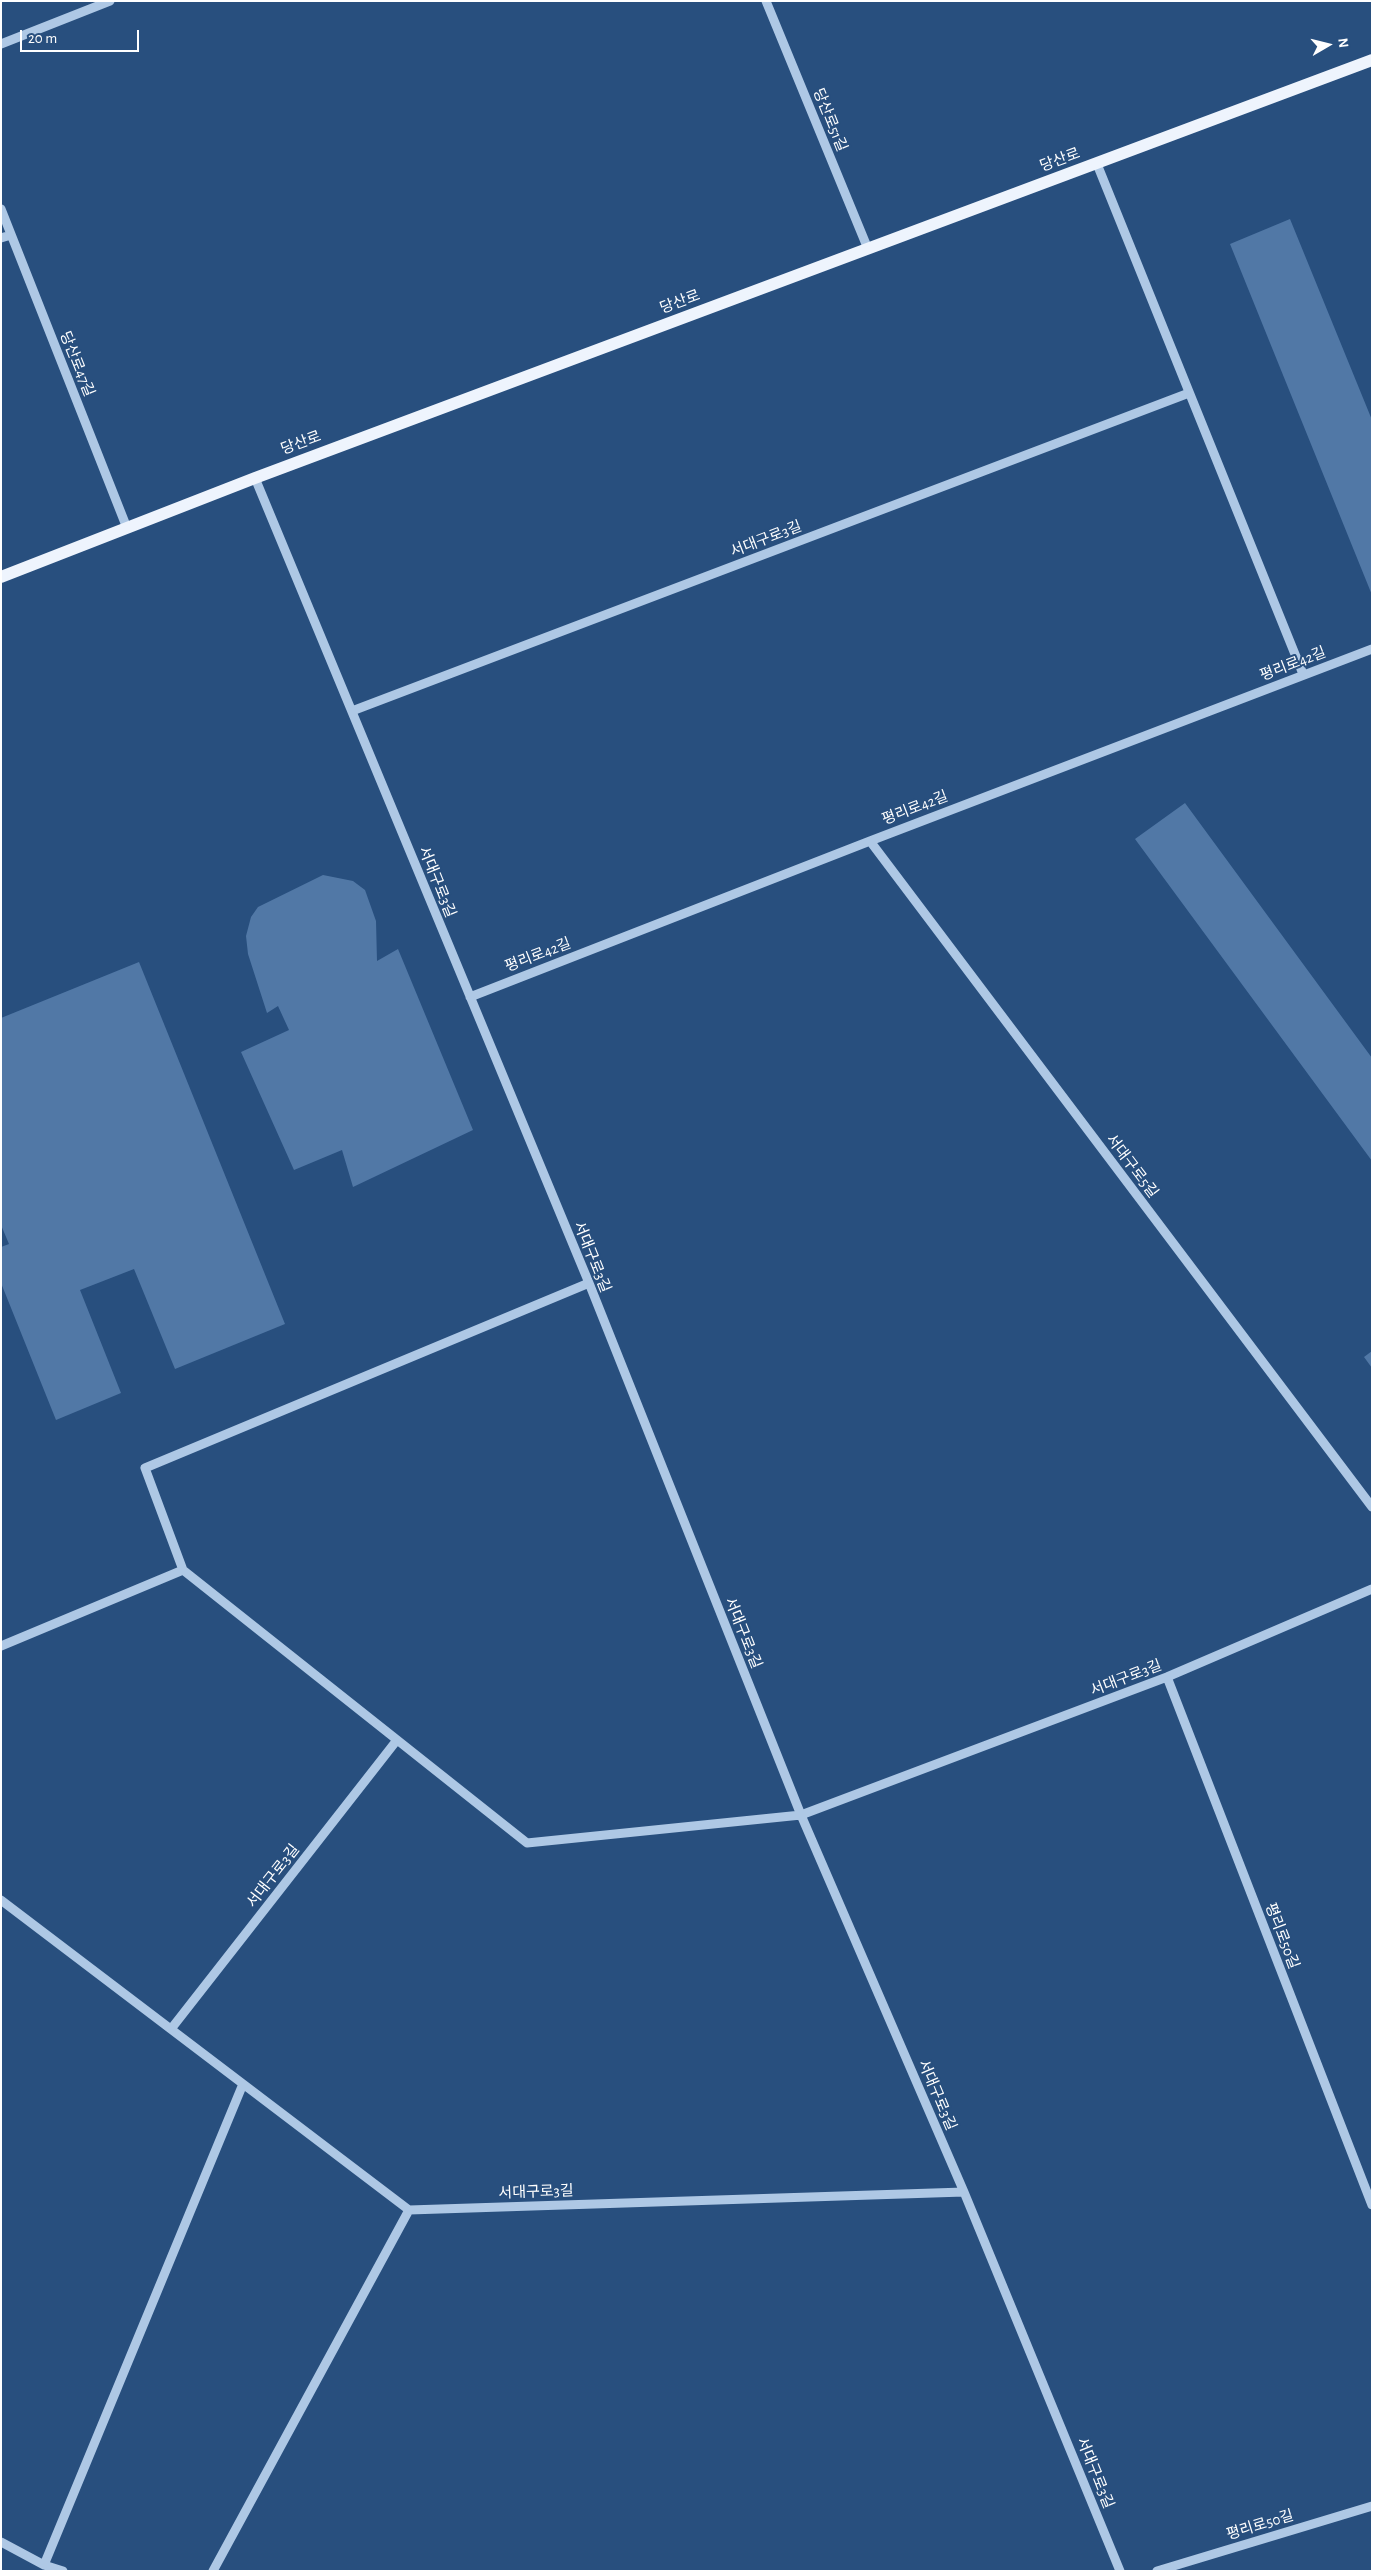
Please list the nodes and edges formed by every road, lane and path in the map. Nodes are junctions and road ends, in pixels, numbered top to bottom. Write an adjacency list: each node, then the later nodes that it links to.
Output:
1 (110, 1): 3 (street)
2 (766, 1): 9 (street, 당산로51길)
3 (1, 44)
4 (1372, 60): 5 (main road, 당산로)
5 (1097, 164): 9 (main road, 당산로); 10 (street)
6 (1, 210): 7 (street, 당산로47길)
7 (11, 235): 8 (street); 12 (street, 당산로47길)
8 (1, 238)
9 (868, 249): 11 (main road, 당산로)
10 (1190, 393): 15 (street); 16 (street, 서대구로3길)
11 (255, 478): 12 (main road, 당산로); 16 (street, 서대구로3길)
12 (127, 528): 13 (main road, 당산로)
13 (1, 577)
14 (1372, 649): 15 (street, 평리로42길)
15 (1303, 674): 17 (street, 평리로42길)
16 (352, 712): 18 (street, 서대구로3길)
17 (870, 841): 18 (street, 평리로42길); 20 (street, 서대구로5길)
18 (470, 997): 19 (street, 서대구로3길)
19 (589, 1283): 21 (street); 26 (street, 서대구로3길)
20 (1372, 1508)
21 (184, 1570): 23 (street); 25 (street, 서대구로3길)
22 (1372, 1589): 24 (street, 서대구로3길)
23 (1, 1646)
24 (1167, 1677): 26 (street, 서대구로3길); 31 (street, 평리로50길)
25 (397, 1740): 26 (street, 서대구로3길); 28 (street, 서대구로3길)
26 (801, 1815): 30 (street, 서대구로3길)
27 (1, 1900): 28 (street)
28 (171, 2029): 29 (street)
29 (243, 2084): 32 (street); 35 (street)
30 (964, 2192): 32 (street, 서대구로3길); 38 (street, 서대구로3길)
31 (1372, 2204)
32 (409, 2210): 37 (street)
33 (1372, 2506): 39 (street, 평리로50길)
34 (1, 2542): 35 (street)
35 (44, 2565): 36 (street)
36 (63, 2571)
37 (213, 2571)
38 (1120, 2571)
39 (1157, 2571)

